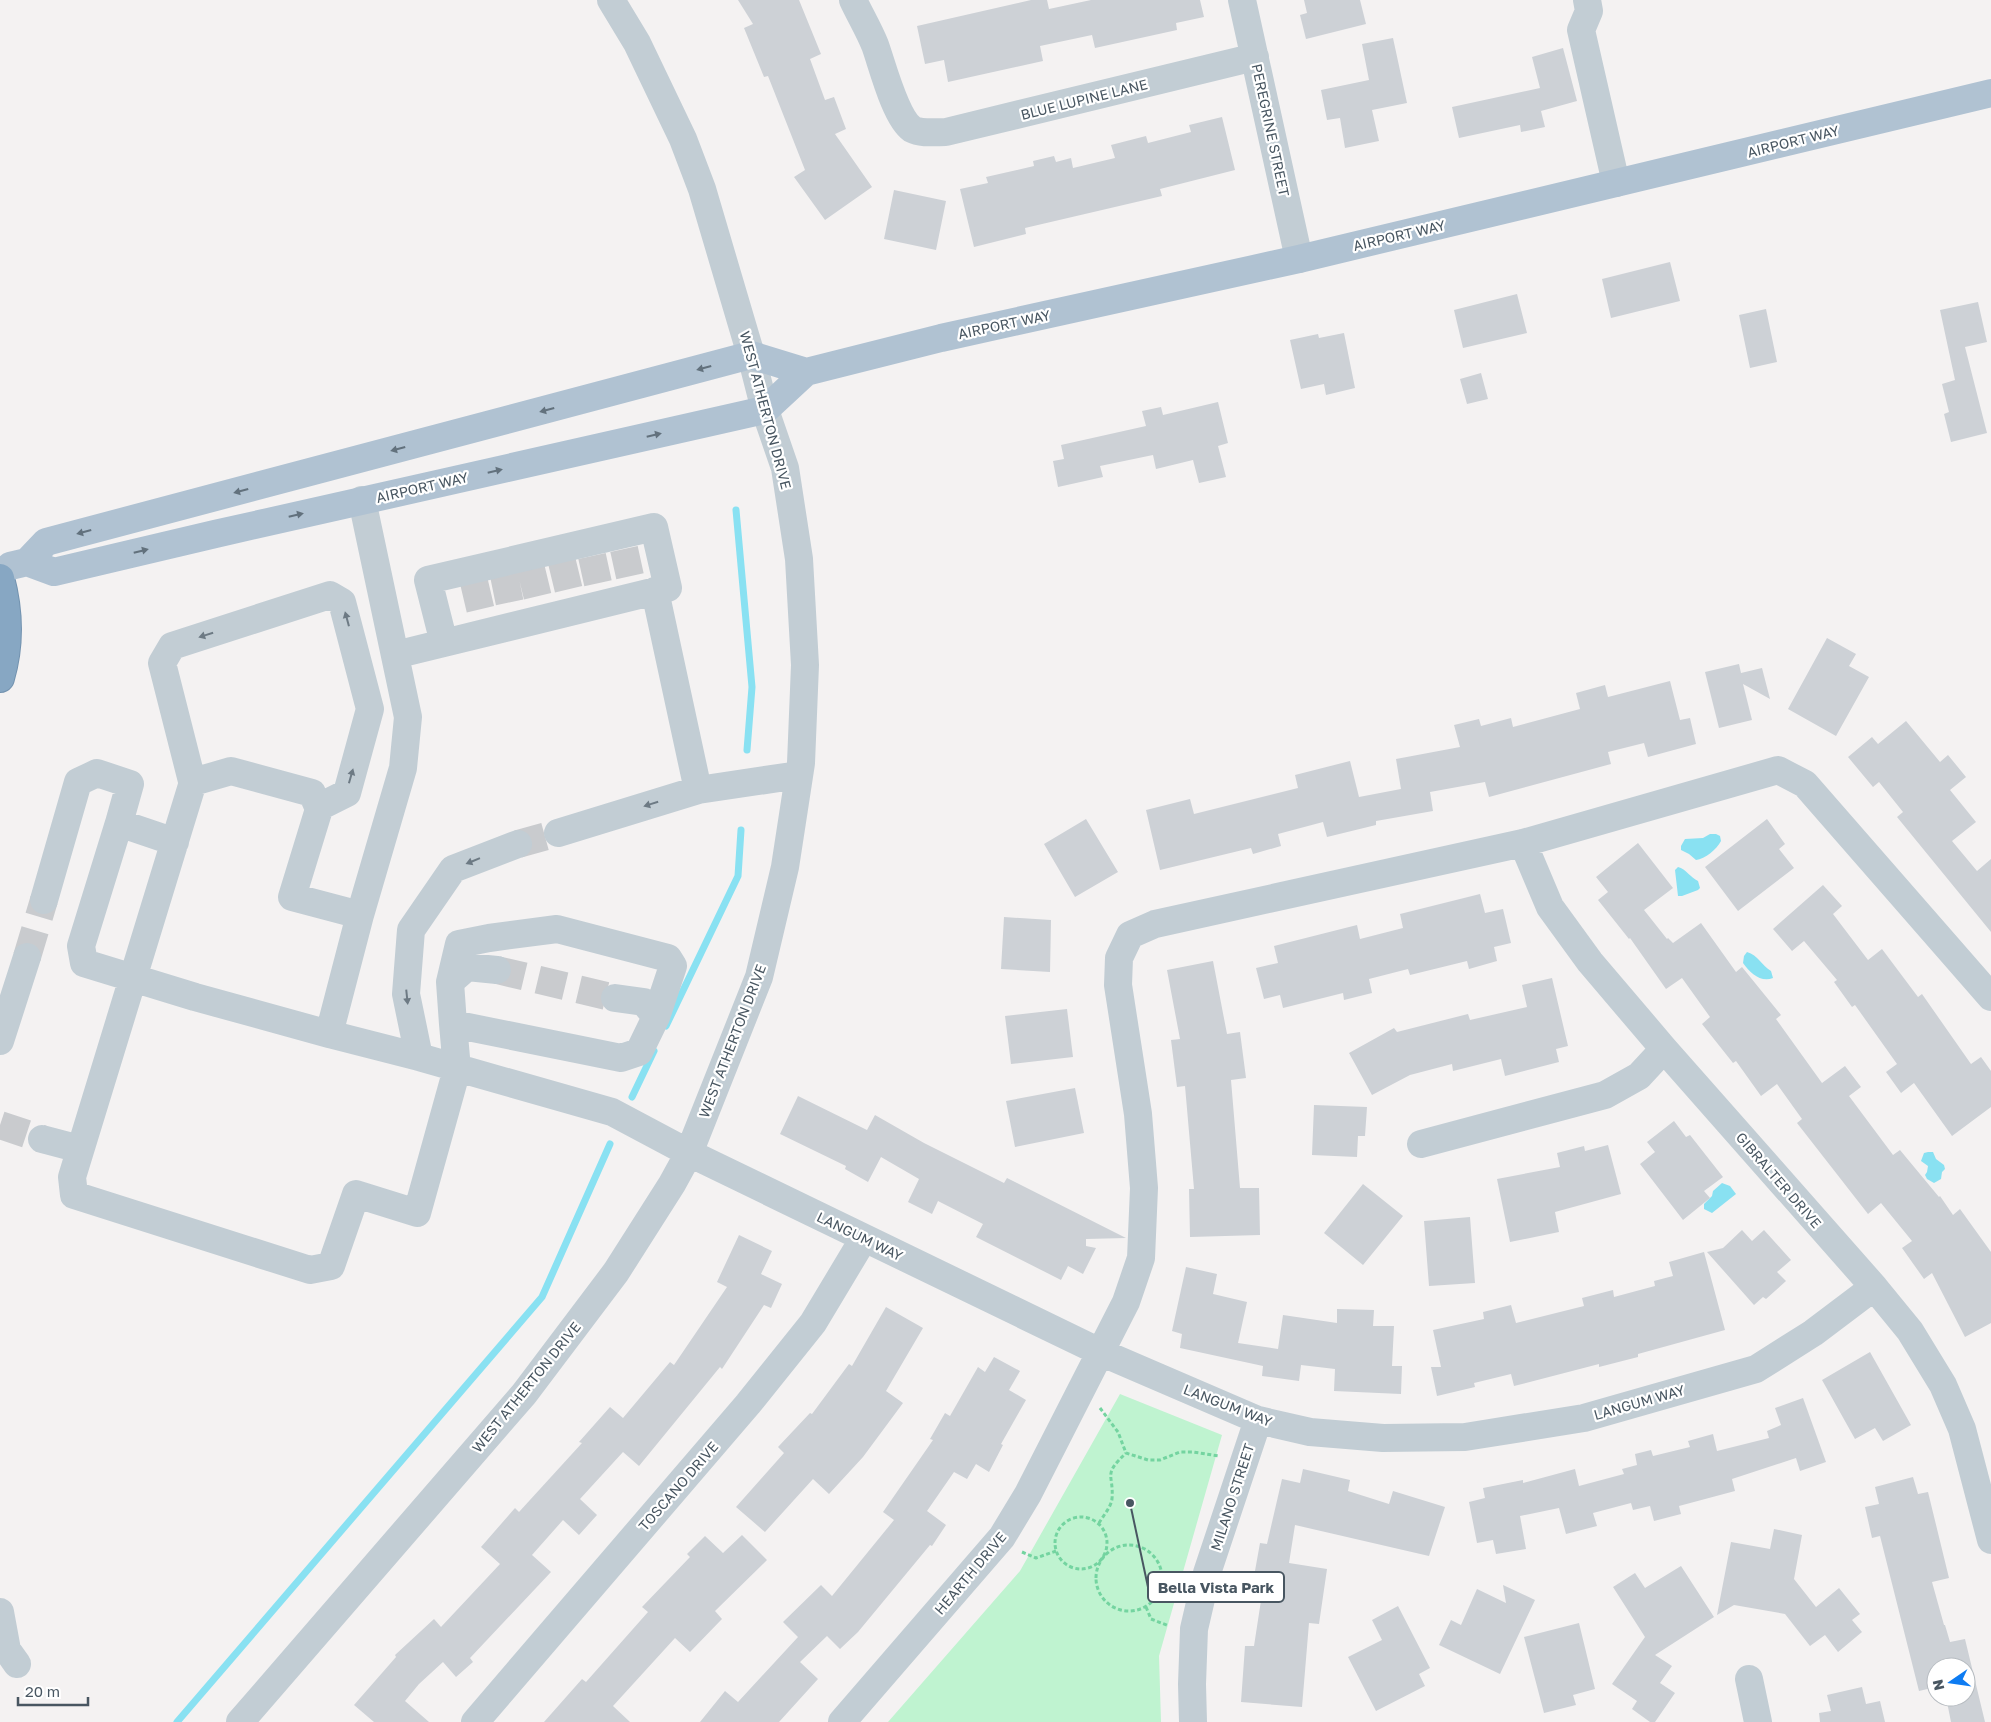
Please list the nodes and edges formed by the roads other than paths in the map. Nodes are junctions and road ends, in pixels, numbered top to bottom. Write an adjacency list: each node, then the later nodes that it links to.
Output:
1 (611, 0): 9 (street, WEST ATHERTON DRIVE)
2 (853, 0): 5 (street, BLUE LUPINE LANE)
3 (1242, 0): 5 (street, PEREGRINE STREET)
4 (1588, 0): 7 (street)
5 (1255, 57): 8 (street, PEREGRINE STREET)
6 (1991, 93): 7 (main road, AIRPORT WAY)
7 (1616, 184): 8 (main road, AIRPORT WAY)
8 (1299, 259): 10 (main road, AIRPORT WAY)
9 (751, 355): 10 (main road); 11 (street, WEST ATHERTON DRIVE); 13 (main road, one-way to 13)
10 (806, 372): 11 (main road, AIRPORT WAY)
11 (765, 410): 12 (main road, AIRPORT WAY, one-way to 11); 20 (street, WEST ATHERTON DRIVE)
12 (362, 500): 13 (main road, AIRPORT WAY, one-way to 12); 18 (street)
13 (27, 562): 14 (main road)
14 (0, 568)
15 (0, 578): 19 (highway)
16 (640, 589): 17 (street); 17 (street); 22 (street)
17 (444, 643): 18 (street)
18 (395, 655): 30 (street)
19 (0, 678)
20 (799, 775): 22 (street); 47 (street, WEST ATHERTON DRIVE)
21 (193, 785): 23 (street); 23 (street, one-way to 21); 26 (street)
22 (698, 790): 25 (street, one-way to 25)
23 (319, 807): 30 (street)
24 (119, 823): 26 (street); 29 (street); 33 (street, LANGUM WAY)
25 (558, 833)
26 (176, 842): 33 (street)
27 (1523, 843): 35 (street, HEARTH DRIVE); 41 (street, GIBRALTER DRIVE); 50 (street, HEARTH DRIVE)
28 (518, 844): 42 (street, one-way to 42)
29 (44, 900)
30 (360, 915): 39 (street)
31 (26, 958): 40 (street)
32 (497, 970): 34 (street)
33 (134, 978): 39 (street, LANGUM WAY); 46 (street)
34 (450, 982): 37 (street); 38 (street)
35 (1991, 997)
36 (614, 998): 37 (street)
37 (656, 1017): 38 (street)
38 (453, 1024): 43 (street)
39 (329, 1034): 42 (street, LANGUM WAY)
40 (0, 1042)
41 (1664, 1049): 45 (street); 49 (street, GIBRALTER DRIVE)
42 (418, 1057): 43 (street, LANGUM WAY)
43 (457, 1069): 46 (street); 47 (street, LANGUM WAY)
44 (42, 1139): 46 (street)
45 (1420, 1144)
46 (80, 1149)
47 (689, 1153): 48 (street, LANGUM WAY); 56 (street, WEST ATHERTON DRIVE)
48 (864, 1238): 50 (street, LANGUM WAY); 57 (street, TOSCANO DRIVE)
49 (1874, 1287): 51 (street, LANGUM WAY); 52 (street, GIBRALTER DRIVE)
50 (1100, 1352): 51 (street, LANGUM WAY); 58 (street, HEARTH DRIVE)
51 (1258, 1420): 59 (street, MILANO STREET)
52 (1991, 1540)
53 (0, 1612): 54 (street)
54 (16, 1664)
55 (1749, 1678): 60 (street)
56 (240, 1722)
57 (475, 1722)
58 (842, 1722)
59 (1193, 1722)
60 (1758, 1722)

